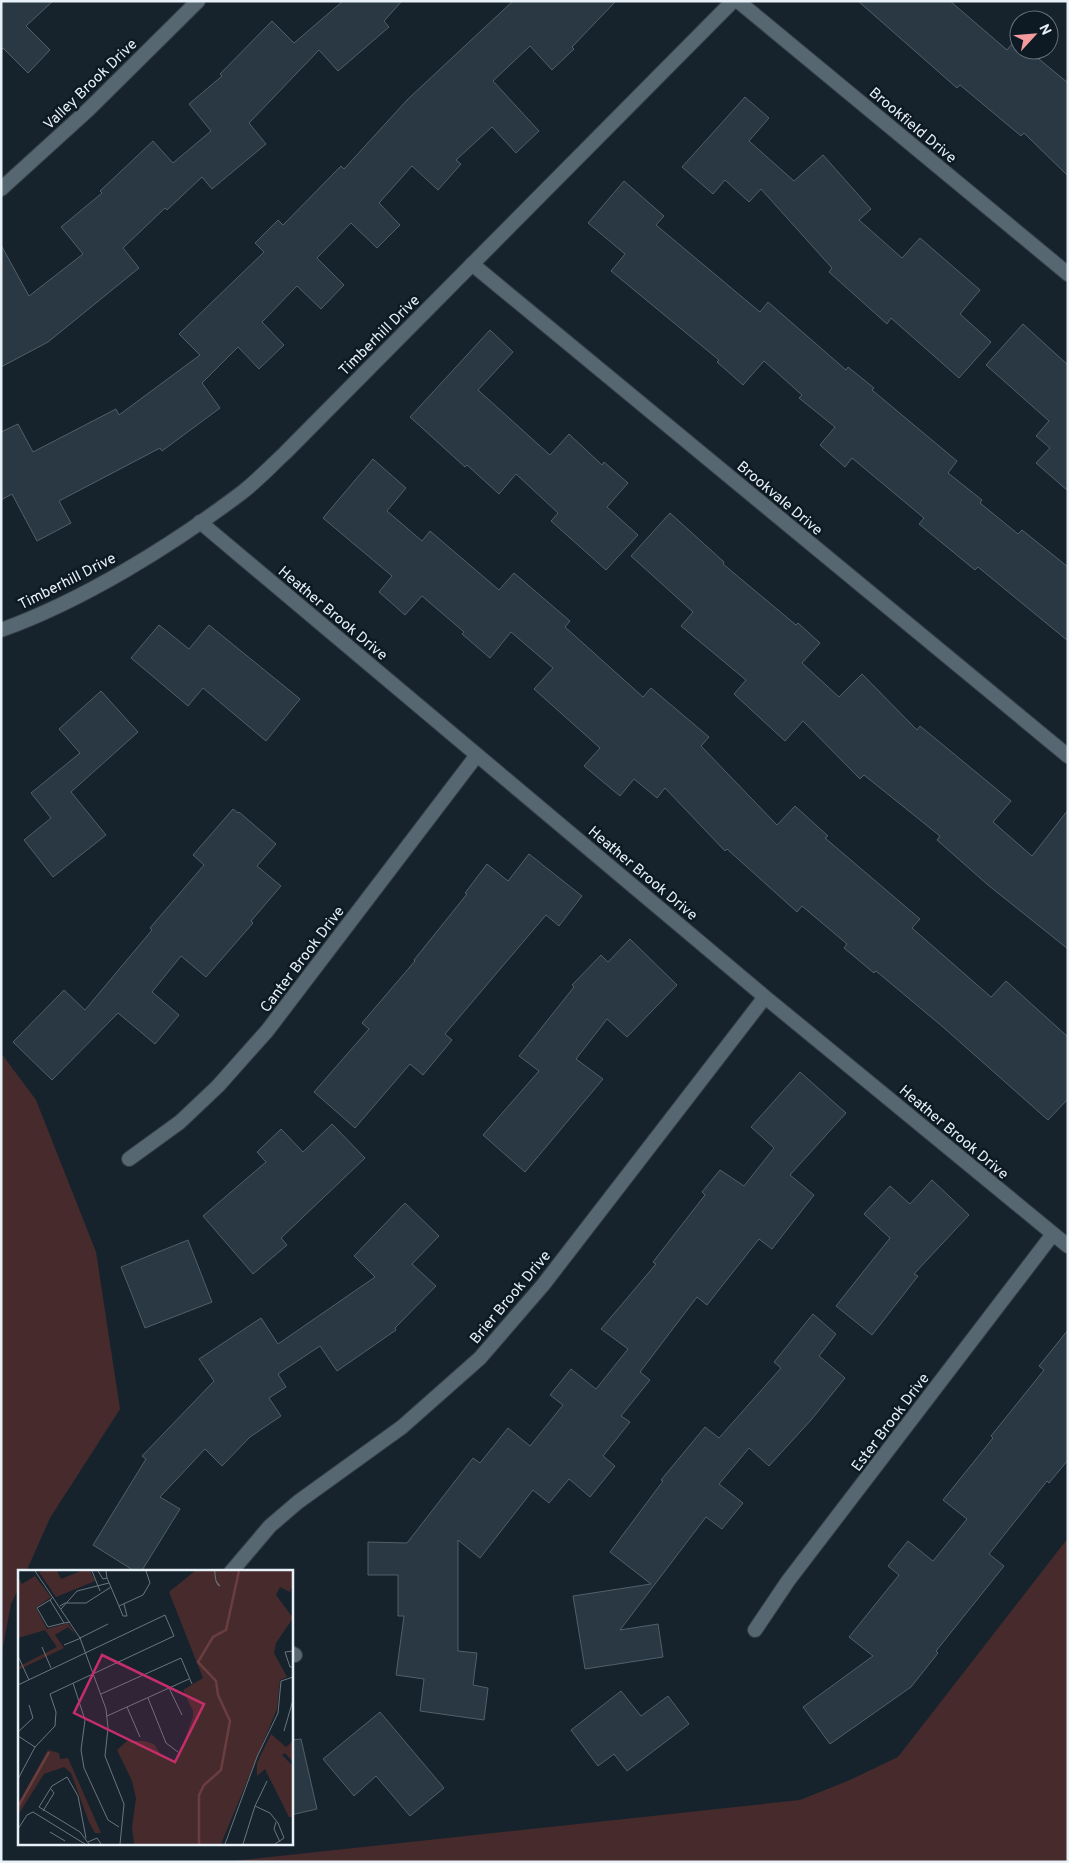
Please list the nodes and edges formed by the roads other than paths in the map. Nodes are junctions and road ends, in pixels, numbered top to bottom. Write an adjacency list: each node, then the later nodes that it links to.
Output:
1 (198, 1): 4 (street, Valley Brook Drive)
2 (733, 1): 5 (street, Timberhill Drive)
3 (738, 1): 6 (street, Brookfield Drive)
4 (1, 188)
5 (472, 264): 7 (street, Timberhill Drive); 10 (street, Brookvale Drive)
6 (1068, 274)
7 (200, 522): 8 (street, Timberhill Drive); 9 (street, Heather Brook Drive)
8 (1, 630)
9 (477, 755): 11 (street, Heather Brook Drive); 12 (street, Canter Brook Drive)
10 (1068, 756)
11 (765, 997): 13 (street, Heather Brook Drive); 15 (street, Brier Brook Drive)
12 (129, 1158)
13 (1053, 1234): 14 (street, Heather Brook Drive); 16 (street, Ester Brook Drive)
14 (1068, 1246)
15 (234, 1570)
16 (755, 1630)

